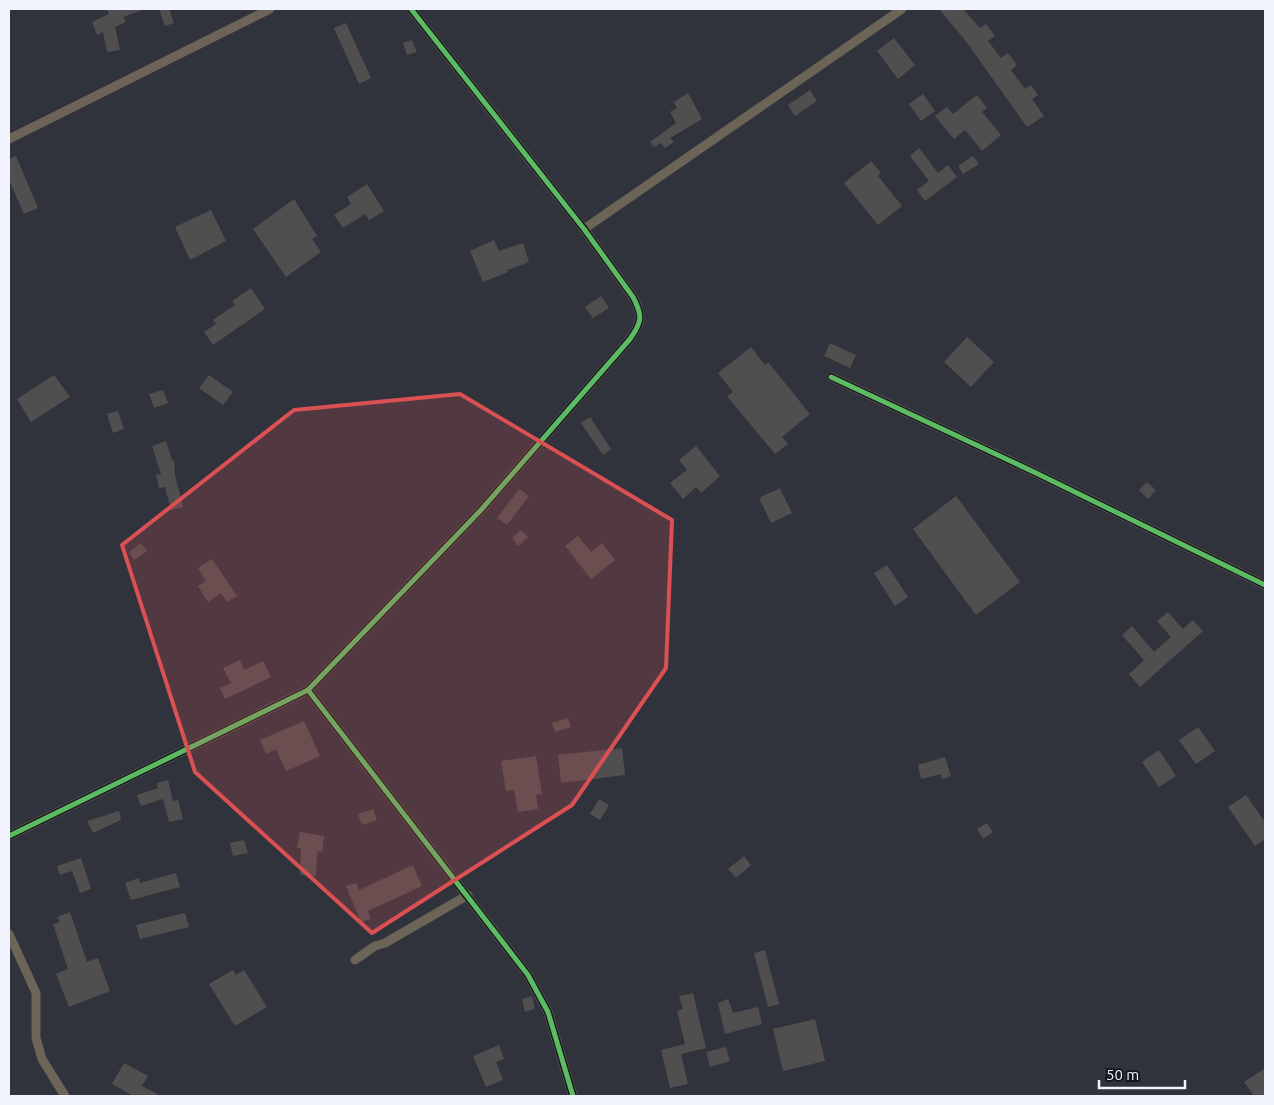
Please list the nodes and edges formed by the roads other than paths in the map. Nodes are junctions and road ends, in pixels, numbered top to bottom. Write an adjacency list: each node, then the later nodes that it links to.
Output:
1 (270, 9): 4 (street)
2 (411, 9): 5 (street)
3 (902, 9): 5 (street)
4 (9, 139)
5 (584, 229): 8 (street)
6 (831, 377): 7 (street)
7 (1265, 585)
8 (308, 690): 9 (street); 10 (street)
9 (9, 836)
10 (468, 895): 12 (street); 14 (street)
11 (9, 934): 13 (street)
12 (354, 960)
13 (65, 1096)
14 (573, 1096)

